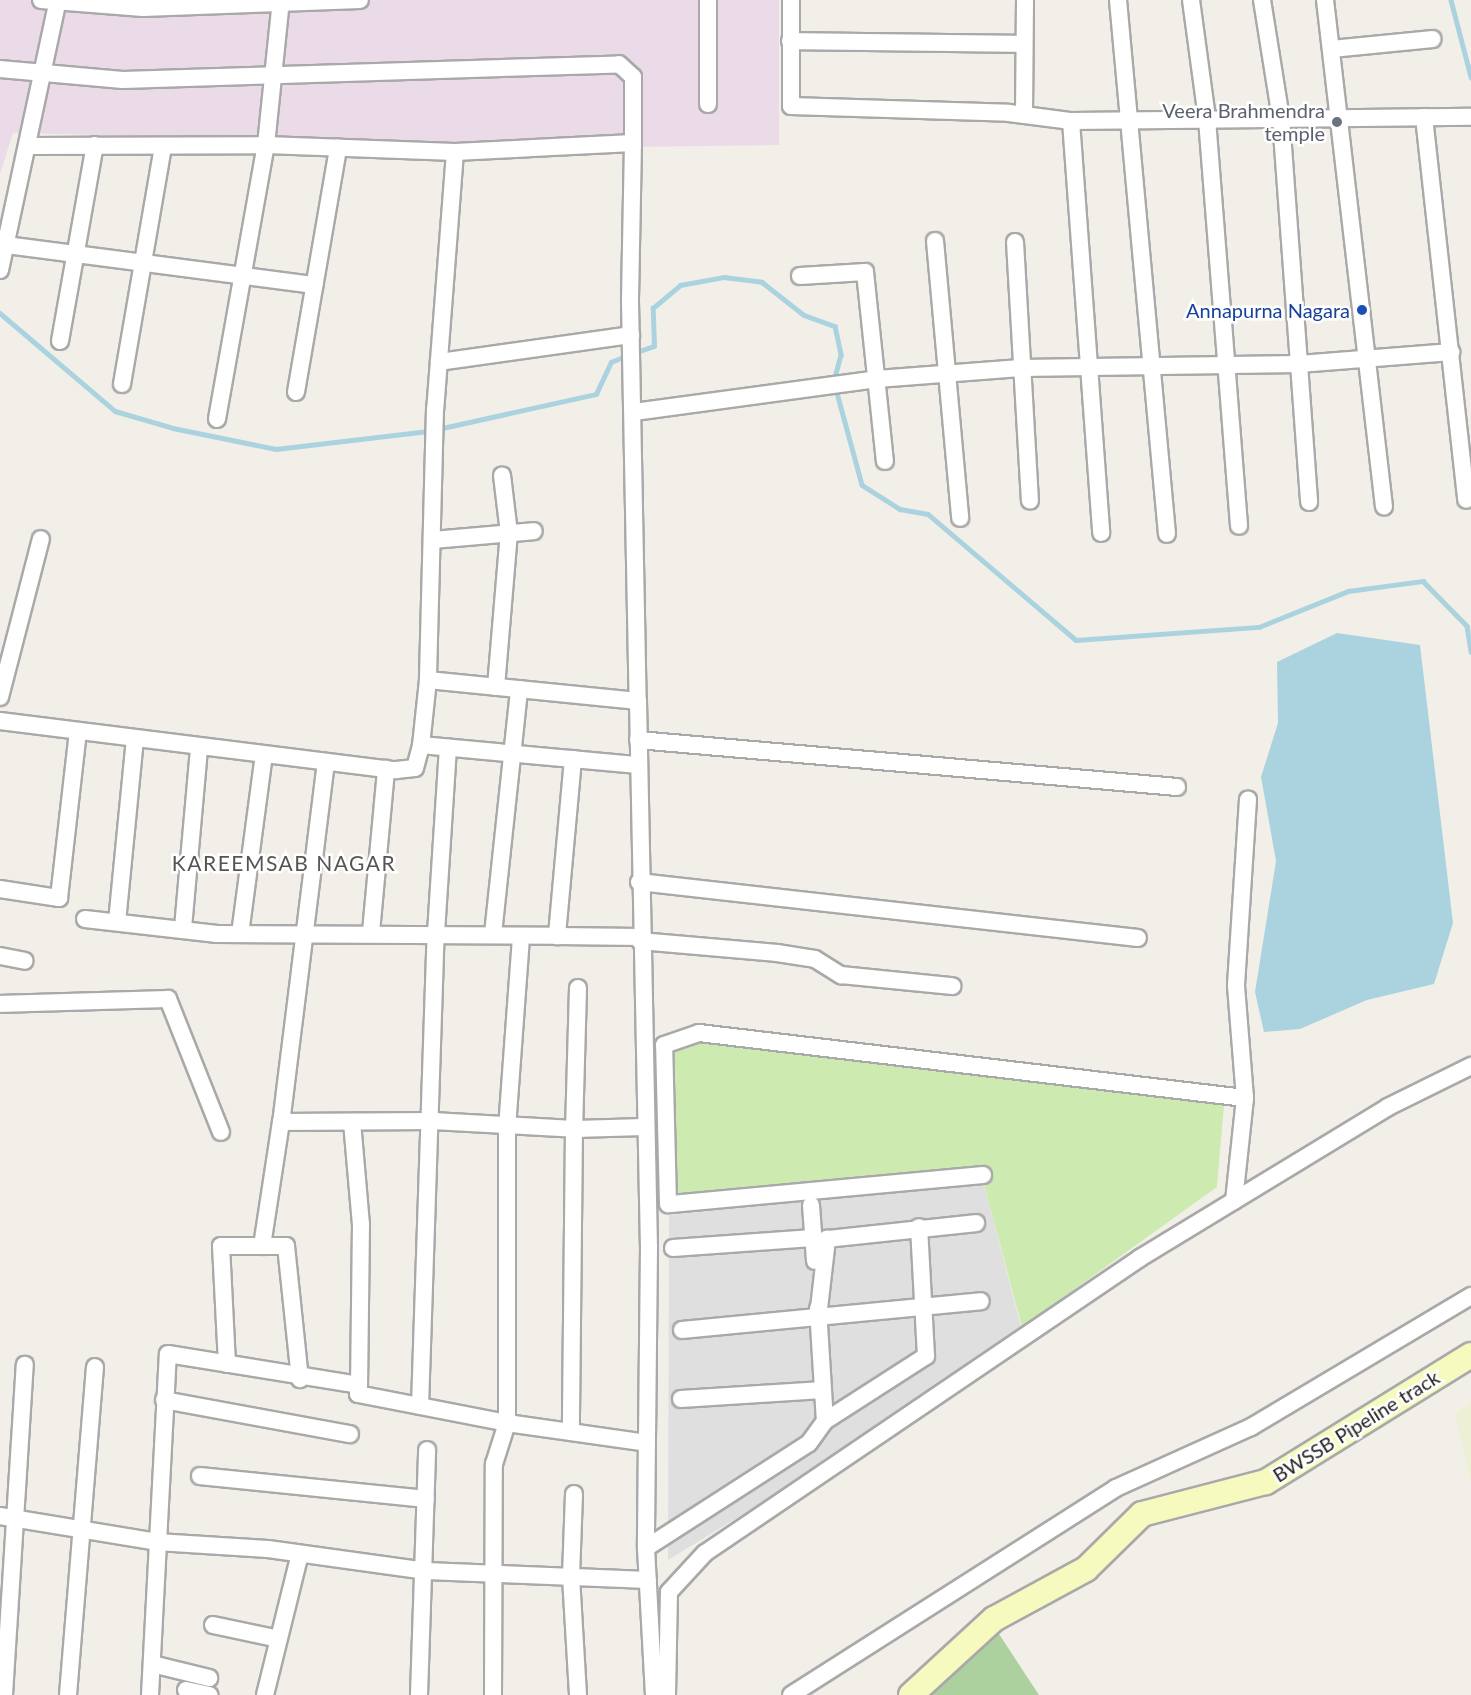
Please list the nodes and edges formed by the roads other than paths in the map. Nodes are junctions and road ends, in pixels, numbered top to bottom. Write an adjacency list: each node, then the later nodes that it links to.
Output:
1 (281, 0): 2 (street); 10 (street); 16 (street)
2 (360, 0)
3 (708, 0): 18 (street)
4 (791, 0): 12 (street)
5 (1025, 0): 13 (street)
6 (1118, 0): 20 (street)
7 (1191, 0): 23 (street)
8 (1262, 0): 24 (street)
9 (1325, 0): 14 (street)
10 (49, 2): 17 (street)
11 (1433, 39): 14 (street)
12 (790, 41): 13 (street); 19 (street)
13 (1024, 44): 19 (street)
14 (1332, 49): 21 (street)
15 (0, 69): 17 (street)
16 (272, 72): 17 (street); 27 (street); 29 (street)
17 (42, 74): 30 (street)
18 (708, 104)
19 (1024, 115): 25 (street)
20 (1132, 117): 23 (street); 25 (street); 48 (street)
21 (1340, 117): 22 (street); 24 (street); 46 (street)
22 (1424, 117): 26 (street); 45 (street)
23 (1207, 119): 24 (street); 49 (street)
24 (1281, 119): 50 (street)
25 (1071, 121): 51 (street)
26 (1470, 122)
27 (633, 143): 33 (street); 43 (street)
28 (95, 145): 30 (street); 31 (street); 37 (street)
29 (266, 145): 31 (street); 32 (street); 40 (street)
30 (27, 146): 36 (street)
31 (163, 147): 38 (street)
32 (338, 148): 33 (street); 42 (street)
33 (455, 152): 47 (street)
34 (935, 241): 53 (street)
35 (1015, 242): 52 (street)
36 (6, 245): 37 (street); 39 (street)
37 (75, 254): 38 (street); 44 (street)
38 (143, 263): 40 (street); 55 (street)
39 (0, 270)
40 (240, 276): 42 (street); 58 (street)
41 (800, 276): 54 (street)
42 (314, 285): 56 (street)
43 (631, 339): 47 (street); 57 (street)
44 (60, 341)
45 (1452, 352): 46 (street); 61 (street)
46 (1368, 358): 50 (street); 64 (street)
47 (439, 362): 72 (street)
48 (1154, 364): 49 (street); 51 (street); 70 (street)
49 (1228, 364): 50 (street); 66 (street)
50 (1299, 364): 63 (street)
51 (1089, 366): 52 (street); 69 (street)
52 (1021, 368): 53 (street); 62 (street)
53 (949, 374): 54 (street); 65 (street)
54 (877, 379): 57 (street); 59 (street)
55 (122, 384)
56 (296, 392)
57 (634, 412): 77 (street)
58 (217, 419)
59 (885, 460)
60 (502, 475): 68 (street)
61 (1466, 500)
62 (1030, 501)
63 (1309, 502)
64 (1384, 507)
65 (960, 518)
66 (1239, 526)
67 (534, 531): 68 (street)
68 (509, 533): 72 (street); 74 (street)
69 (1101, 533)
70 (1167, 534)
71 (41, 539): 76 (street)
72 (432, 540): 73 (street)
73 (428, 680): 74 (street); 82 (street)
74 (496, 687): 75 (street)
75 (519, 689): 77 (street); 85 (street)
76 (0, 697)
77 (638, 701): 81 (street)
78 (0, 721): 79 (street)
79 (78, 731): 80 (street); 94 (street)
80 (135, 739): 83 (street); 96 (street)
81 (638, 741): 89 (street); 91 (street)
82 (422, 745): 84 (street); 90 (street)
83 (199, 747): 86 (street); 97 (street)
84 (448, 747): 85 (street); 100 (street)
85 (510, 753): 87 (street); 102 (street)
86 (264, 755): 88 (street); 101 (street)
87 (573, 759): 89 (street); 103 (street)
88 (326, 762): 90 (street); 99 (street)
89 (638, 765): 93 (street)
90 (386, 770): 98 (street)
91 (1177, 787)
92 (1248, 799): 113 (street)
93 (639, 882): 105 (street); 106 (street)
94 (0, 889)
95 (85, 919): 96 (street)
96 (117, 922): 97 (street)
97 (183, 928): 101 (street)
98 (371, 932): 99 (street); 100 (street)
99 (305, 933): 101 (street); 115 (street)
100 (436, 933): 102 (street); 114 (street)
101 (240, 934)
102 (493, 934): 104 (street)
103 (557, 936): 104 (street); 106 (street)
104 (521, 938): 118 (street)
105 (1138, 938)
106 (640, 939): 109 (street); 117 (street)
107 (0, 956): 108 (street)
108 (25, 962)
109 (952, 986)
110 (578, 987): 119 (street)
111 (0, 1004): 120 (street)
112 (1471, 1066): 122 (street)
113 (1245, 1098): 121 (street); 122 (street)
114 (433, 1121): 116 (street); 118 (street); 143 (street)
115 (281, 1122): 116 (street); 127 (street)
116 (352, 1122): 139 (street)
117 (645, 1127): 119 (street); 148 (street)
118 (507, 1128): 119 (street); 145 (street)
119 (574, 1130): 146 (street)
120 (221, 1132)
121 (983, 1175)
122 (1234, 1201): 176 (street)
123 (811, 1205): 126 (street)
124 (976, 1223): 125 (street)
125 (919, 1227): 131 (street); 132 (street)
126 (813, 1238): 128 (street); 132 (street)
127 (262, 1246): 135 (street); 138 (street)
128 (673, 1248)
129 (1471, 1296): 177 (street)
130 (981, 1301): 131 (street)
131 (925, 1306): 132 (street); 144 (street)
132 (818, 1317): 133 (street); 140 (street)
133 (682, 1330)
134 (1471, 1355): 178 (street, BWSSB Pipeline track)
135 (227, 1364): 138 (street); 142 (street)
136 (25, 1365): 153 (street)
137 (95, 1366): 154 (street)
138 (300, 1379): 139 (street)
139 (359, 1385): 143 (street)
140 (823, 1390): 141 (street); 144 (street)
141 (681, 1399)
142 (164, 1400): 147 (street); 155 (street)
143 (420, 1406): 145 (street)
144 (825, 1421): 156 (street)
145 (507, 1423): 146 (street); 159 (street)
146 (571, 1432): 148 (street)
147 (350, 1434)
148 (647, 1443): 156 (street)
149 (427, 1450): 152 (street)
150 (200, 1476): 152 (street)
151 (574, 1494): 160 (street)
152 (426, 1500): 158 (street)
153 (8, 1518): 154 (street); 167 (street)
154 (82, 1531): 155 (street); 168 (street)
155 (157, 1542): 157 (street); 164 (street)
156 (646, 1548): 161 (street)
157 (300, 1554): 158 (street); 163 (street)
158 (426, 1571): 159 (street); 172 (street)
159 (490, 1577): 160 (street); 173 (street)
160 (571, 1577): 161 (street); 174 (street)
161 (648, 1580): 175 (street)
162 (213, 1625): 163 (street)
163 (279, 1639): 171 (street)
164 (152, 1664): 165 (street); 169 (street)
165 (209, 1678)
166 (186, 1690): 170 (street)
167 (2, 1695)
168 (69, 1695)
169 (150, 1695)
170 (209, 1695)
171 (265, 1695)
172 (419, 1695)
173 (494, 1695)
174 (578, 1695)
175 (654, 1695)
176 (668, 1695)
177 (791, 1695)
178 (911, 1695)

